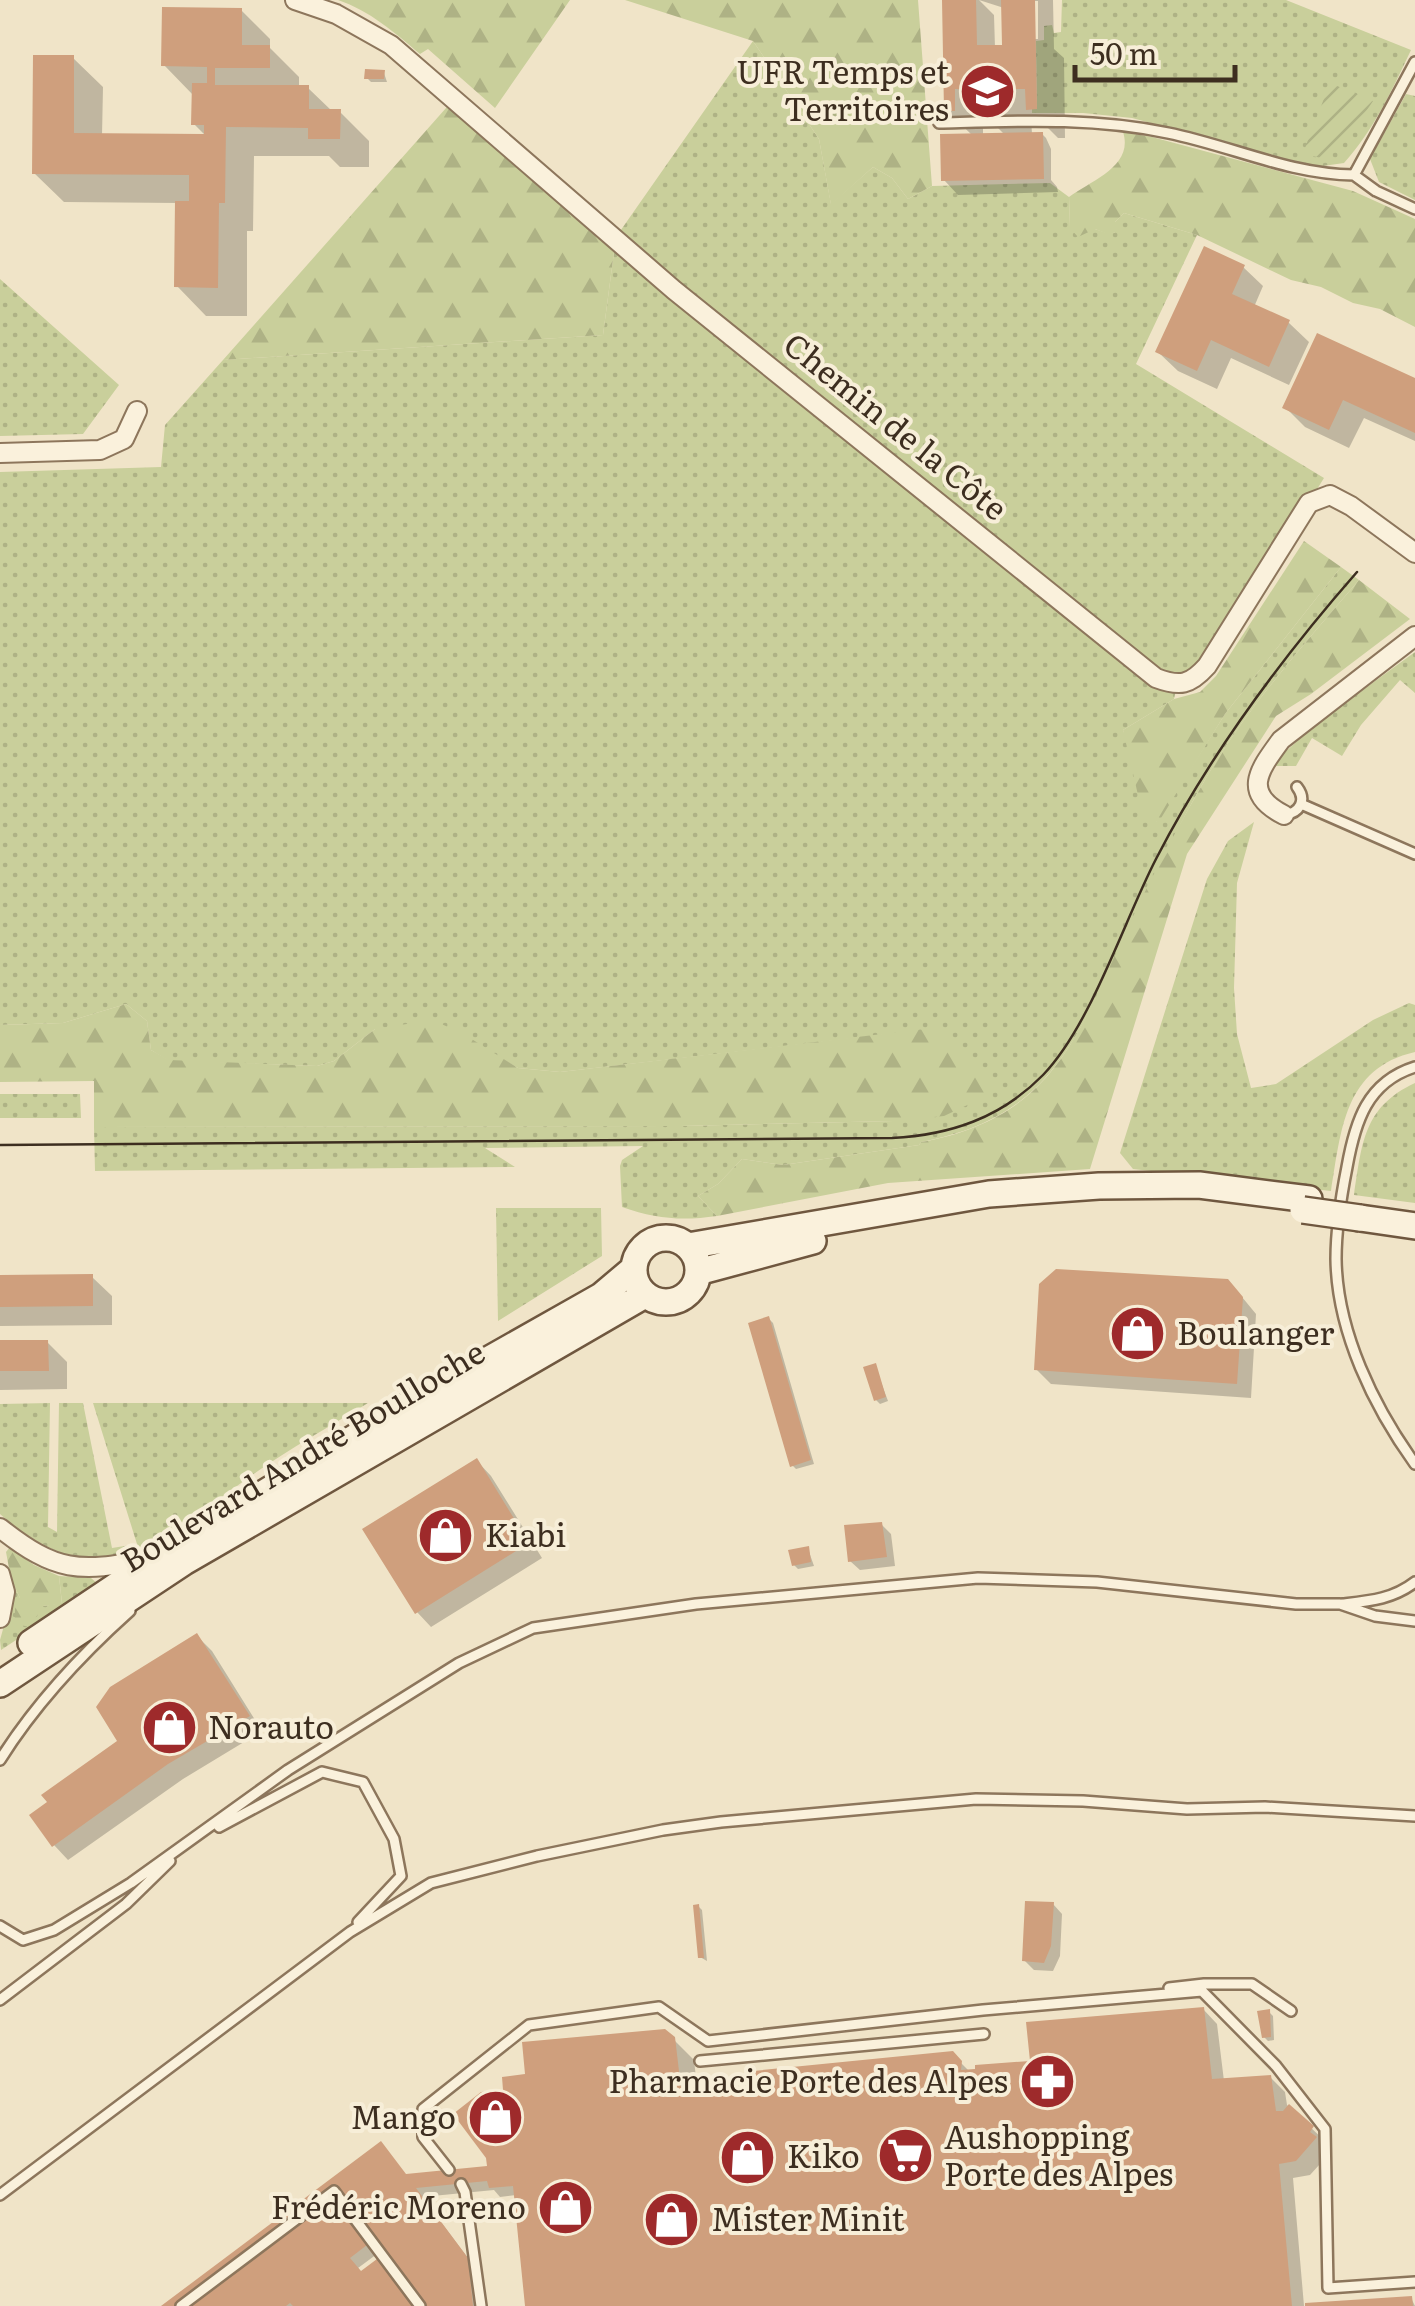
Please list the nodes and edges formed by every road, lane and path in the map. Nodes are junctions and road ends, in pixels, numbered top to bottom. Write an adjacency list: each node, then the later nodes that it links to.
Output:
1 (295, 0): 8 (street, Chemin de la Côte)
2 (1415, 62): 4 (lane)
3 (939, 122): 4 (lane)
4 (1354, 176): 5 (lane)
5 (1415, 209)
6 (137, 411): 7 (street)
7 (0, 453)
8 (1415, 553)
9 (1415, 636): 12 (street)
10 (1297, 786): 11 (lane)
11 (1301, 804): 12 (lane); 13 (lane)
12 (1284, 815)
13 (1415, 854)
14 (1415, 1067): 23 (lane)
15 (1306, 1204): 16 (main road, Boulevard André Boulloche); 19 (main road, Boulevard André Boulloche); 21 (main road, Boulevard André Boulloche)
16 (1363, 1212): 17 (main road, Boulevard André Boulloche); 18 (main road, Boulevard André Boulloche)
17 (1415, 1212)
18 (1415, 1226)
19 (688, 1246): 20 (main road, Boulevard André Boulloche); 21 (main road)
20 (633, 1269): 22 (main road); 25 (main road, Boulevard André Boulloche)
21 (698, 1272): 22 (main road, Boulevard André Boulloche)
22 (644, 1295): 26 (main road, Boulevard André Boulloche)
23 (1415, 1464)
24 (0, 1528): 25 (street)
25 (158, 1558): 32 (main road, Boulevard André Boulloche)
26 (184, 1562): 33 (main road, Boulevard André Boulloche); 34 (lane)
27 (0, 1574): 30 (street)
28 (1415, 1582): 29 (lane)
29 (1340, 1604): 31 (lane); 36 (lane)
30 (0, 1618)
31 (1415, 1621)
32 (0, 1664)
33 (0, 1684)
34 (0, 1760)
35 (1415, 1819): 38 (lane)
36 (188, 1843): 37 (lane); 38 (lane); 39 (lane)
37 (0, 1926)
38 (350, 1932): 46 (lane)
39 (0, 2000)
40 (982, 2010): 41 (lane); 44 (lane); 47 (lane)
41 (1291, 2012)
42 (984, 2034): 43 (lane)
43 (700, 2061)
44 (449, 2170)
45 (461, 2184): 50 (lane)
46 (0, 2195)
47 (1415, 2282)
48 (181, 2306): 49 (lane)
49 (420, 2306)
50 (482, 2306)

